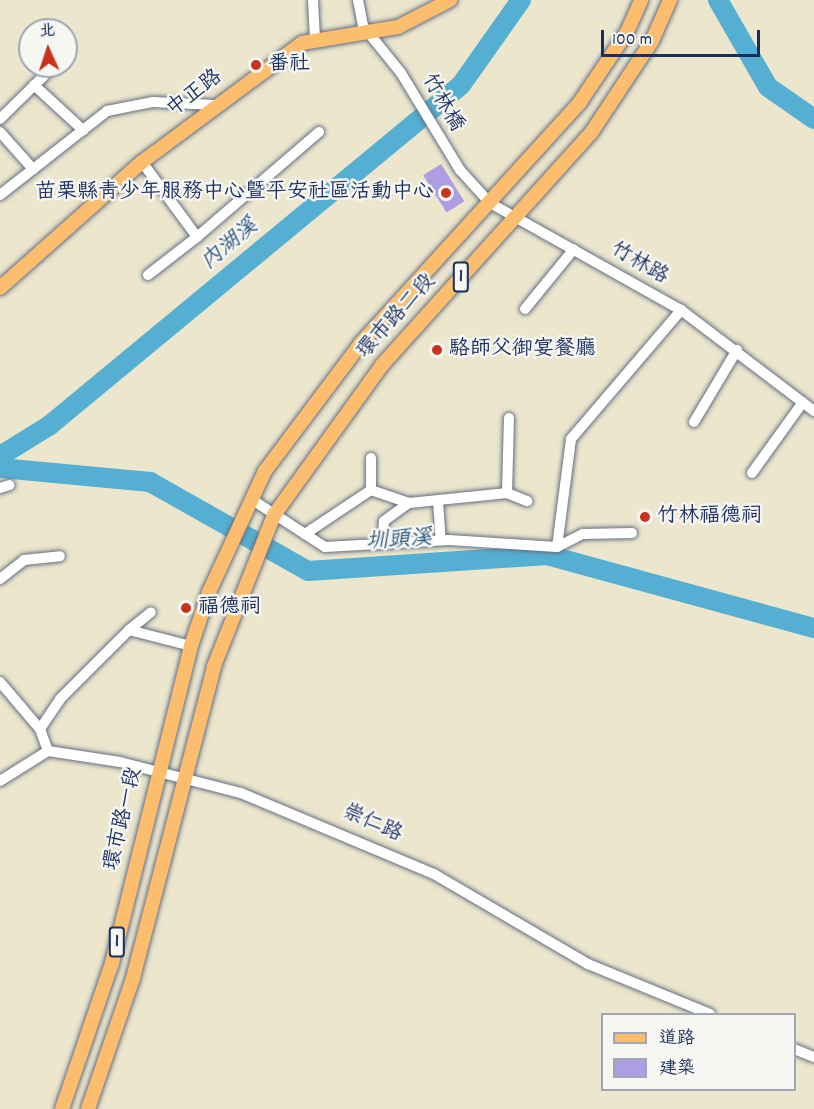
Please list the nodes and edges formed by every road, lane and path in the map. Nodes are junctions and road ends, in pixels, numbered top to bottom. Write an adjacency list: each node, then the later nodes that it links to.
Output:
1 (313, 0): 7 (street)
2 (358, 0): 6 (street)
3 (450, 0): 6 (main road, 中正路)
4 (640, 0): 19 (main road, 環市路二段 / 1)
5 (670, 0): 20 (main road, 環市路二段 / 1)
6 (370, 32): 7 (main road, 中正路); 15 (street, 竹林橋)
7 (315, 40): 10 (main road, 中正路)
8 (41, 78): 9 (street)
9 (34, 85): 11 (street); 12 (street)
10 (214, 105): 12 (street); 16 (main road, 中正路)
11 (0, 119)
12 (83, 130): 17 (street)
13 (0, 132): 17 (street)
14 (319, 132): 21 (street)
15 (448, 153): 19 (street, 竹林路)
16 (142, 162): 21 (street); 24 (main road, 中正路)
17 (33, 169): 18 (street)
18 (0, 195)
19 (490, 203): 20 (street, 竹林路); 36 (main road, 環市路二段 / 1)
20 (515, 220): 22 (street, 竹林路); 40 (main road, 環市路二段 / 1)
21 (197, 237): 23 (street)
22 (574, 249): 25 (street); 26 (street, 竹林路)
23 (148, 275)
24 (0, 288)
25 (525, 309)
26 (681, 310): 27 (street, 竹林路); 45 (street)
27 (737, 350): 28 (street, 竹林路); 31 (street)
28 (803, 402): 29 (street, 竹林路); 33 (street)
29 (814, 411)
30 (509, 418): 35 (street)
31 (694, 422)
32 (370, 458): 34 (street)
33 (752, 473)
34 (371, 490): 39 (street); 42 (street)
35 (507, 493): 37 (street); 38 (street)
36 (251, 499): 40 (street); 50 (main road, 環市路一段 / 1)
37 (438, 501): 39 (street); 43 (street)
38 (527, 501)
39 (410, 503): 44 (street)
40 (274, 515): 42 (street); 55 (main road, 1)
41 (632, 533): 45 (street)
42 (305, 534): 44 (street)
43 (441, 540): 44 (street); 45 (street)
44 (382, 544)
45 (557, 547)
46 (60, 556): 47 (street)
47 (0, 579)
48 (151, 612): 49 (street)
49 (129, 630): 50 (street); 52 (street)
50 (191, 646): 54 (main road, 環市路一段 / 1)
51 (3, 688): 52 (street)
52 (40, 729): 53 (street)
53 (48, 751): 54 (street, 崇仁路); 56 (street)
54 (157, 771): 55 (street, 崇仁路); 60 (main road, 環市路一段 / 1)
55 (182, 779): 57 (street, 崇仁路); 61 (main road, 1)
56 (0, 781)
57 (708, 1013)
58 (796, 1049): 59 (street)
59 (814, 1057)
60 (62, 1109)
61 (88, 1109)

